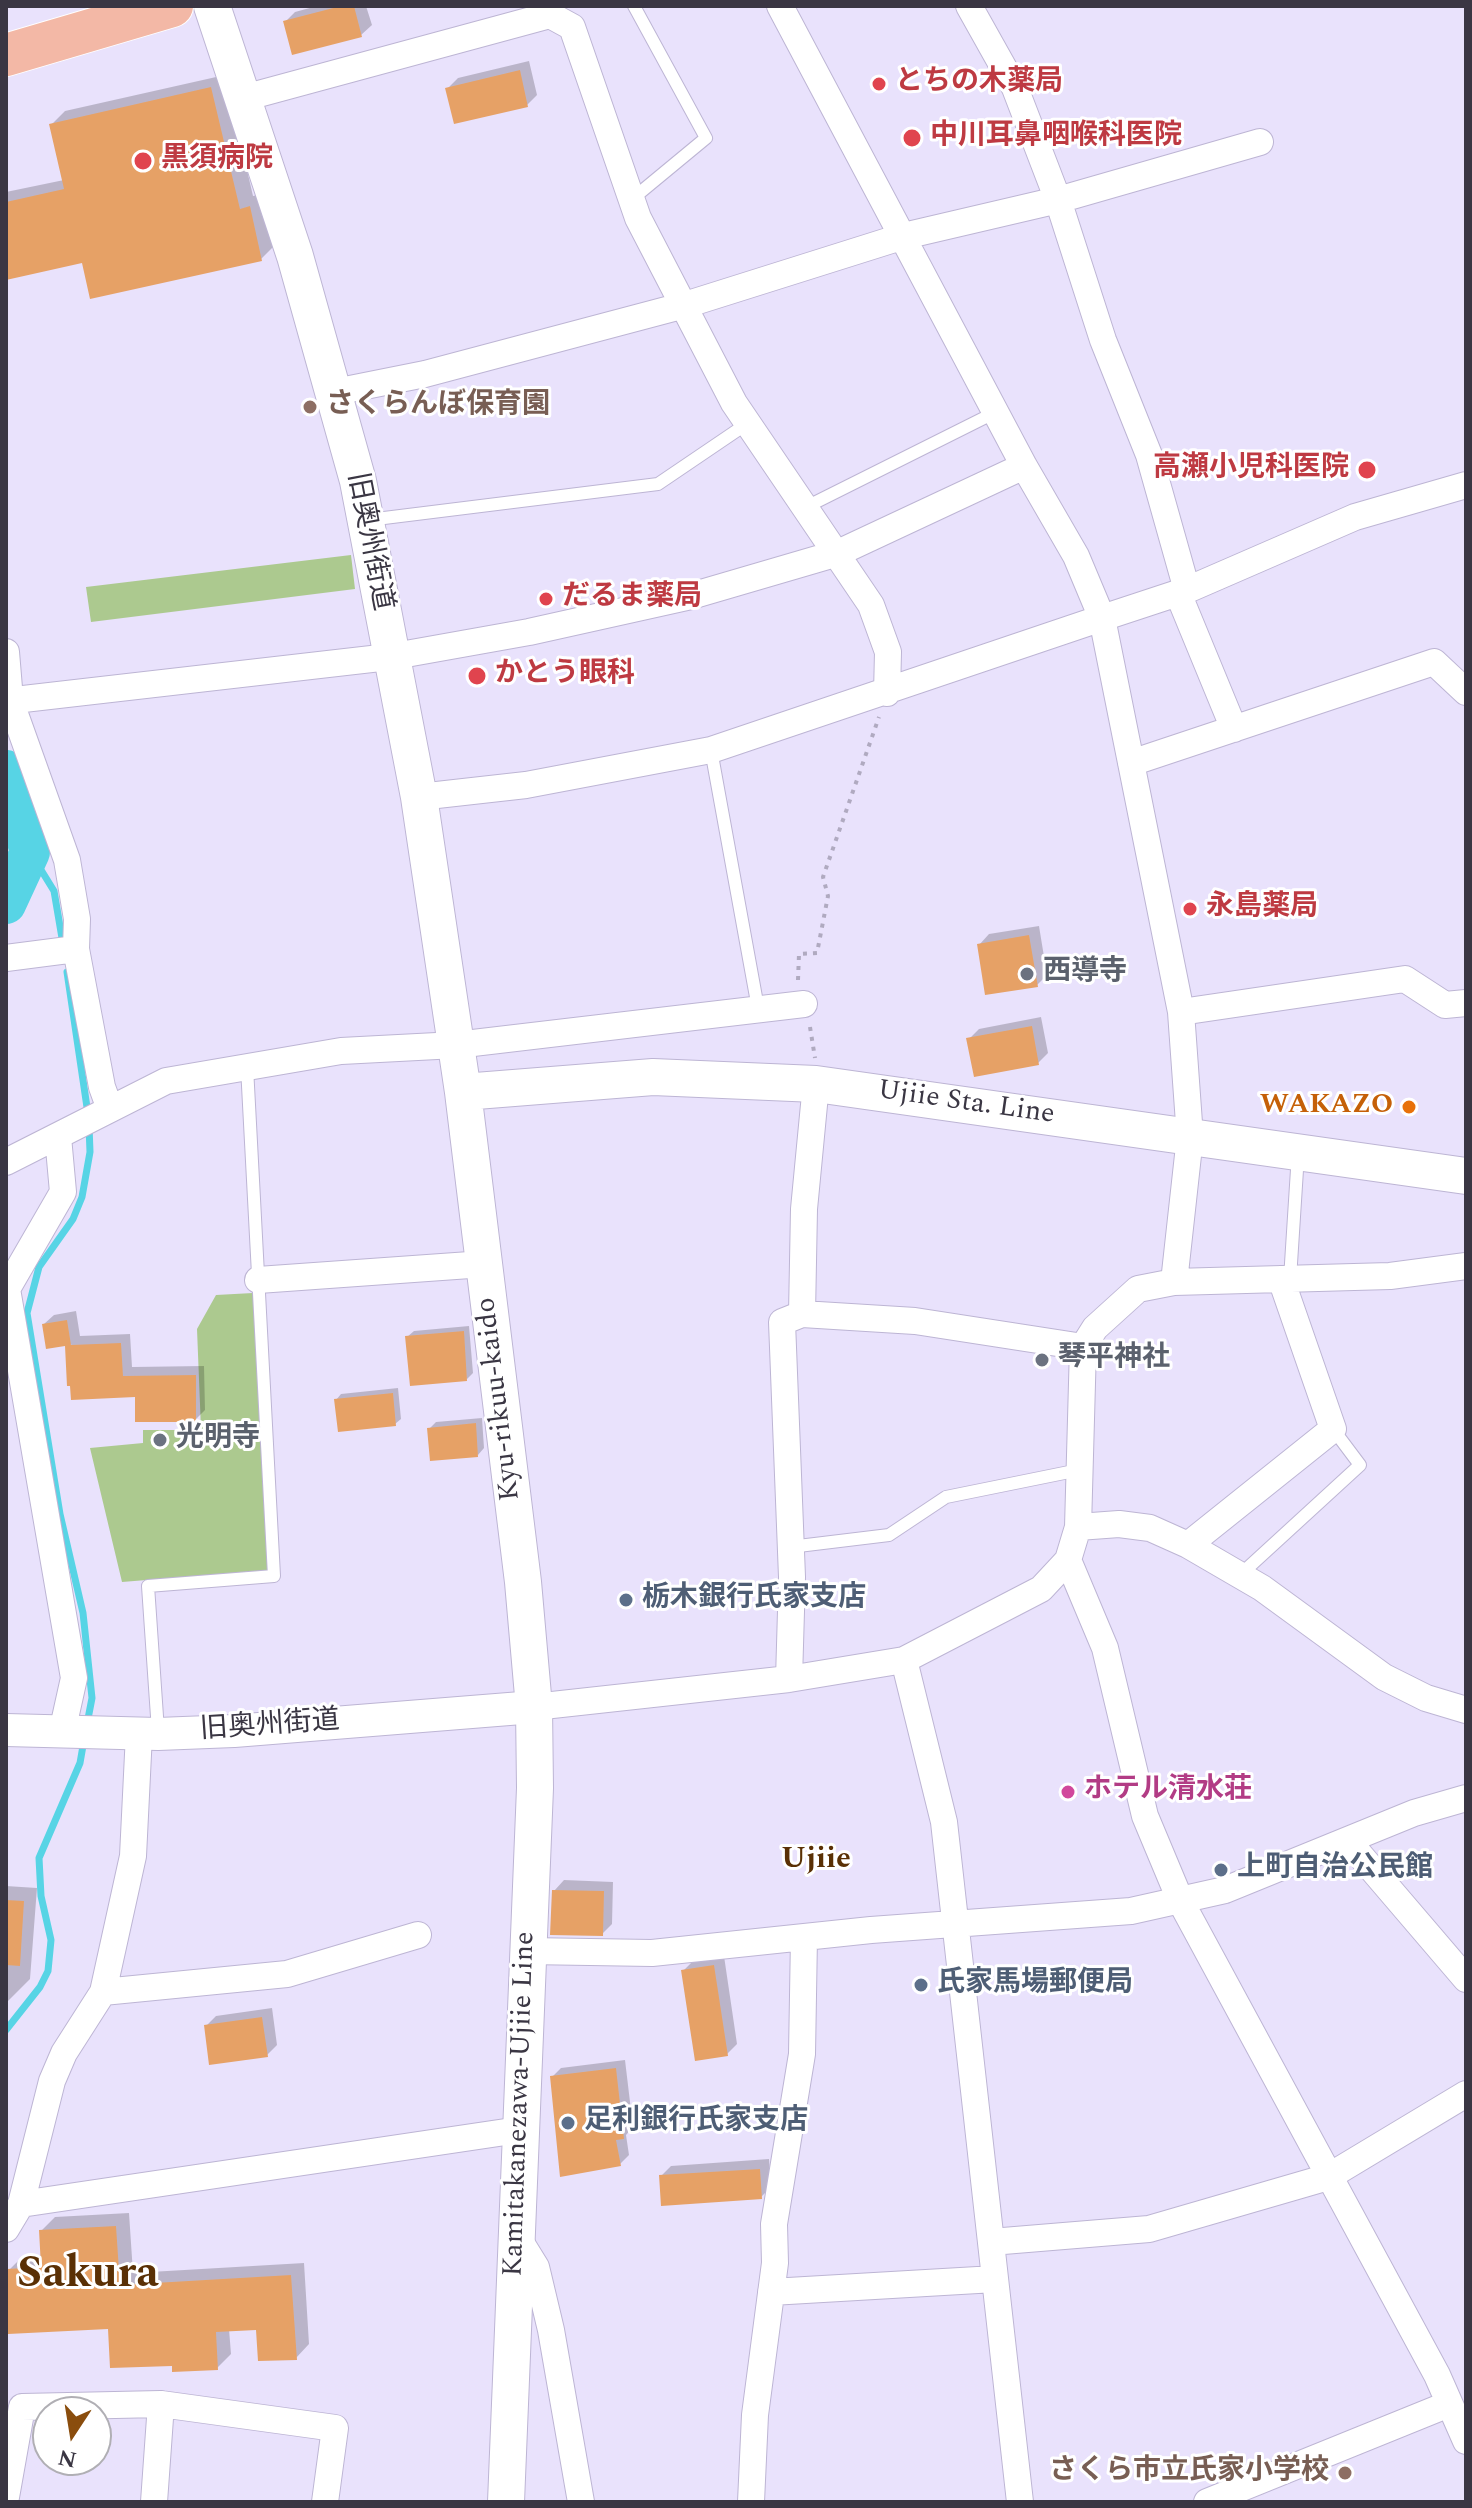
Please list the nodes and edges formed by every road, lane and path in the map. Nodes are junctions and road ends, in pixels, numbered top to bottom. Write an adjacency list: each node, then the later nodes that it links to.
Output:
1 (172, 6): 7 (highway)
2 (212, 6): 8 (main road, 旧奥州街道)
3 (634, 6): 10 (lane)
4 (780, 6): 12 (street)
5 (969, 6): 11 (street)
6 (548, 11): 8 (street); 10 (street)
7 (6, 55)
8 (240, 99): 14 (main road, 旧奥州街道)
9 (1260, 142): 11 (street)
10 (631, 200): 13 (street)
11 (1058, 200): 12 (street); 22 (street)
12 (904, 236): 13 (street); 15 (street)
13 (685, 305): 14 (street); 16 (street)
14 (335, 392): 20 (main road, 旧奥州街道)
15 (996, 412): 17 (street); 19 (lane)
16 (748, 423): 19 (street); 20 (lane)
17 (1024, 466): 21 (street); 23 (street)
18 (1466, 485): 22 (street)
19 (806, 507): 21 (street)
20 (366, 521): 25 (main road, 旧奥州街道)
21 (838, 553): 25 (street); 27 (street)
22 (1182, 592): 23 (street); 29 (street)
23 (1102, 618): 27 (street); 31 (street)
24 (6, 652): 28 (street)
25 (389, 657): 28 (street); 32 (main road, 旧奥州街道)
26 (1466, 692): 29 (street)
27 (887, 693): 30 (street); 36 (path)
28 (8, 700): 33 (street)
29 (1234, 729): 31 (street)
30 (711, 750): 32 (street); 37 (lane)
31 (1131, 763): 38 (street)
32 (419, 797): 39 (main road, 旧奥州街道)
33 (65, 951): 34 (street); 43 (street)
34 (6, 958)
35 (1466, 1003): 38 (street)
36 (804, 1004): 37 (street); 41 (path)
37 (758, 1008): 39 (street)
38 (1181, 1012): 44 (street)
39 (456, 1045): 40 (street); 42 (main road, 旧奥州街道)
40 (247, 1067): 43 (street); 51 (lane)
41 (816, 1084): 42 (main road, Ujiie Sta. Line); 44 (main road, Ujiie Sta. Line); 53 (street)
42 (463, 1092): 48 (main road, Kyu-rikuu-kaido)
43 (87, 1122): 46 (street); 67 (street)
44 (1190, 1137): 45 (main road, Ujiie Sta. Line); 52 (street)
45 (1298, 1152): 47 (main road, Ujiie Sta. Line); 50 (lane)
46 (6, 1162)
47 (1466, 1176)
48 (484, 1264): 51 (street); 64 (main road, Kyu-rikuu-kaido)
49 (1466, 1266): 50 (street)
50 (1286, 1279): 52 (street); 55 (street)
51 (258, 1280): 68 (lane)
52 (1174, 1282): 54 (street)
53 (802, 1314): 54 (street); 59 (street)
54 (1083, 1347): 56 (street)
55 (1333, 1429): 58 (street); 61 (lane)
56 (1079, 1470): 57 (street); 59 (lane)
57 (1078, 1527): 58 (street); 60 (street)
58 (1188, 1545): 61 (street)
59 (790, 1547): 63 (street)
60 (1068, 1560): 62 (street); 71 (street)
61 (1240, 1575): 65 (street)
62 (904, 1660): 63 (street); 72 (street)
63 (789, 1679): 64 (street)
64 (534, 1707): 68 (street, 旧奥州街道); 75 (main road, Kamitakanezawa-Ujiie Line)
65 (1466, 1710)
66 (6, 1730): 67 (street, 旧奥州街道)
67 (62, 1732): 68 (street, 旧奥州街道)
68 (148, 1734): 77 (street)
69 (1466, 1798): 70 (street)
70 (1348, 1841): 71 (street); 76 (street)
71 (1181, 1902): 72 (street); 80 (street)
72 (957, 1924): 74 (street); 84 (street)
73 (418, 1935): 77 (street)
74 (804, 1937): 75 (street); 86 (street)
75 (527, 1951): 79 (main road, Kamitakanezawa-Ujiie Line)
76 (1466, 1979)
77 (103, 1992): 81 (street)
78 (1466, 2094): 80 (street)
79 (519, 2130): 81 (street); 83 (main road, Kamitakanezawa-Ujiie Line)
80 (1328, 2177): 84 (street); 88 (street)
81 (21, 2204): 82 (street)
82 (6, 2229)
83 (515, 2233): 93 (main road, Kamitakanezawa-Ujiie Line); 94 (street)
84 (991, 2242): 85 (street)
85 (995, 2279): 86 (street); 96 (street)
86 (771, 2292): 95 (street)
87 (161, 2404): 90 (street); 91 (street); 92 (street)
88 (1449, 2404): 89 (street); 97 (street)
89 (1466, 2441)
90 (6, 2497)
91 (154, 2502)
92 (325, 2502)
93 (506, 2502)
94 (581, 2502)
95 (751, 2502)
96 (1020, 2502)
97 (1207, 2502)

